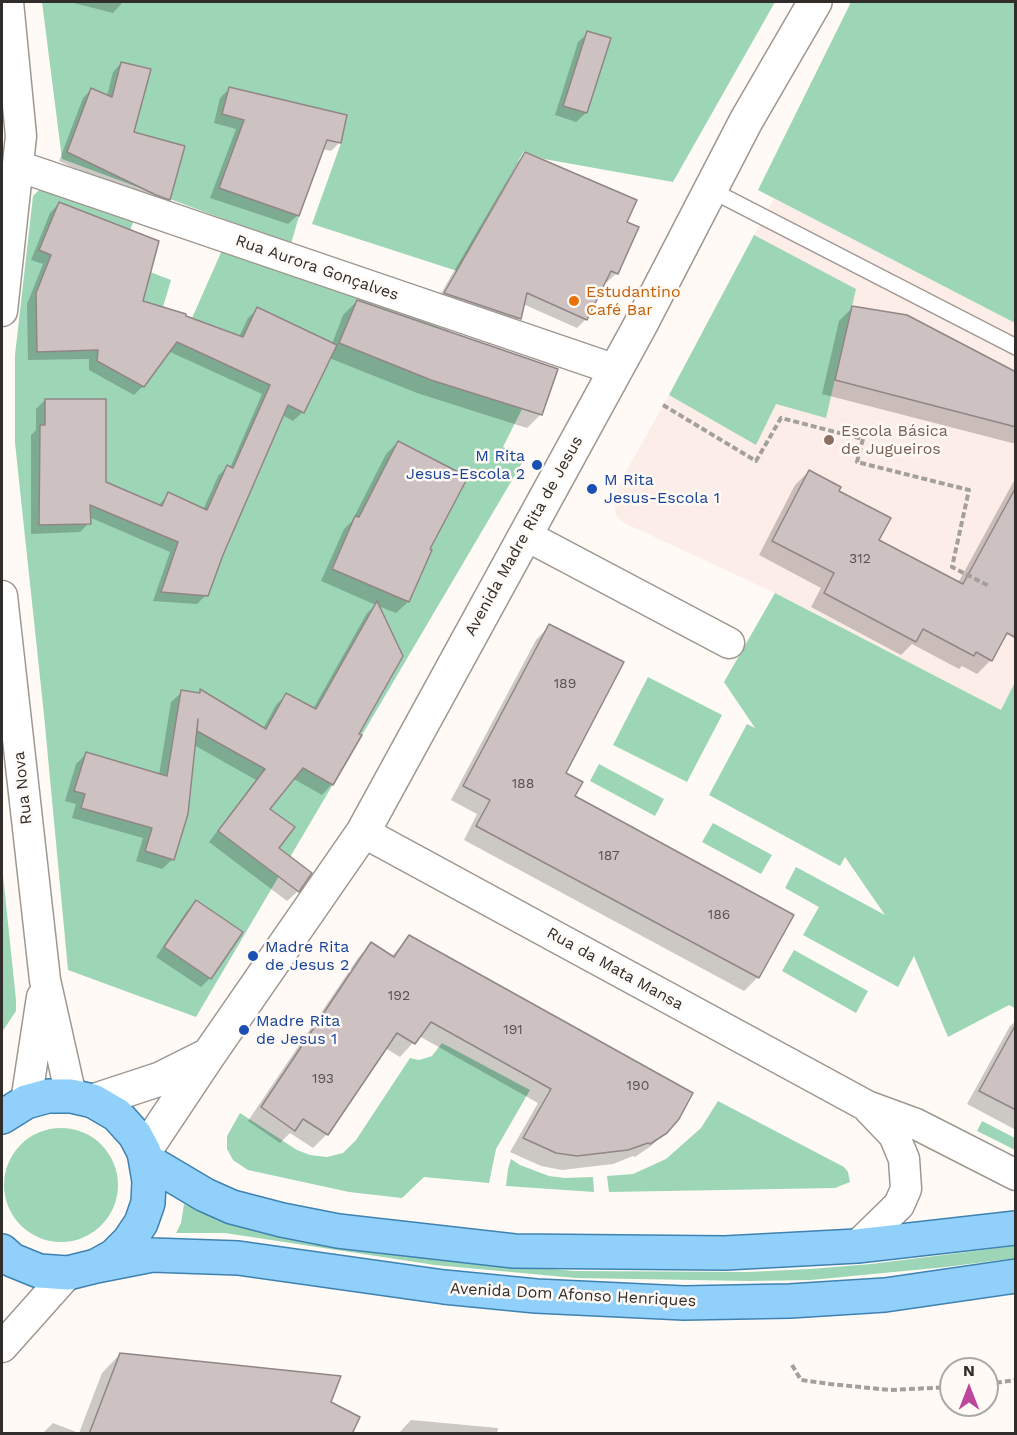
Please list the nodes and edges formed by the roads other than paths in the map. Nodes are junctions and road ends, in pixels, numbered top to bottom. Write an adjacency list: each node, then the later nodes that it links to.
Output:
1 (8, 2): 3 (street)
2 (815, 2): 5 (street, Avenida Madre Rita de Jesus)
3 (11, 130): 4 (street)
4 (18, 166): 6 (street); 8 (street, Rua Aurora Gonçalves)
5 (711, 190): 7 (lane); 8 (street, Avenida Madre Rita de Jesus)
6 (2, 311)
7 (1016, 347)
8 (616, 370): 9 (street, Avenida Madre Rita de Jesus)
9 (525, 535): 11 (street); 12 (street, Avenida Madre Rita de Jesus)
10 (2, 596): 13 (street, Rua Nova)
11 (729, 643)
12 (363, 832): 14 (street, Avenida Madre Rita de Jesus); 16 (street, Rua da Mata Mansa)
13 (45, 980): 15 (street); 17 (street)
14 (208, 1056): 15 (street); 18 (street, Avenida Madre Rita de Jesus)
15 (82, 1098): 17 (main road); 18 (main road)
16 (867, 1106): 19 (street, Rua da Mata Mansa); 21 (street, Rua da Mata Mansa)
17 (9, 1111)
18 (145, 1156): 21 (main road); 23 (main road)
19 (1016, 1175)
20 (1016, 1228): 21 (main road)
21 (857, 1246)
22 (2, 1251): 23 (main road, Avenida Dom Afonso Henriques)
23 (82, 1270): 24 (main road, Avenida Dom Afonso Henriques); 25 (street)
24 (1016, 1276)
25 (2, 1347)

